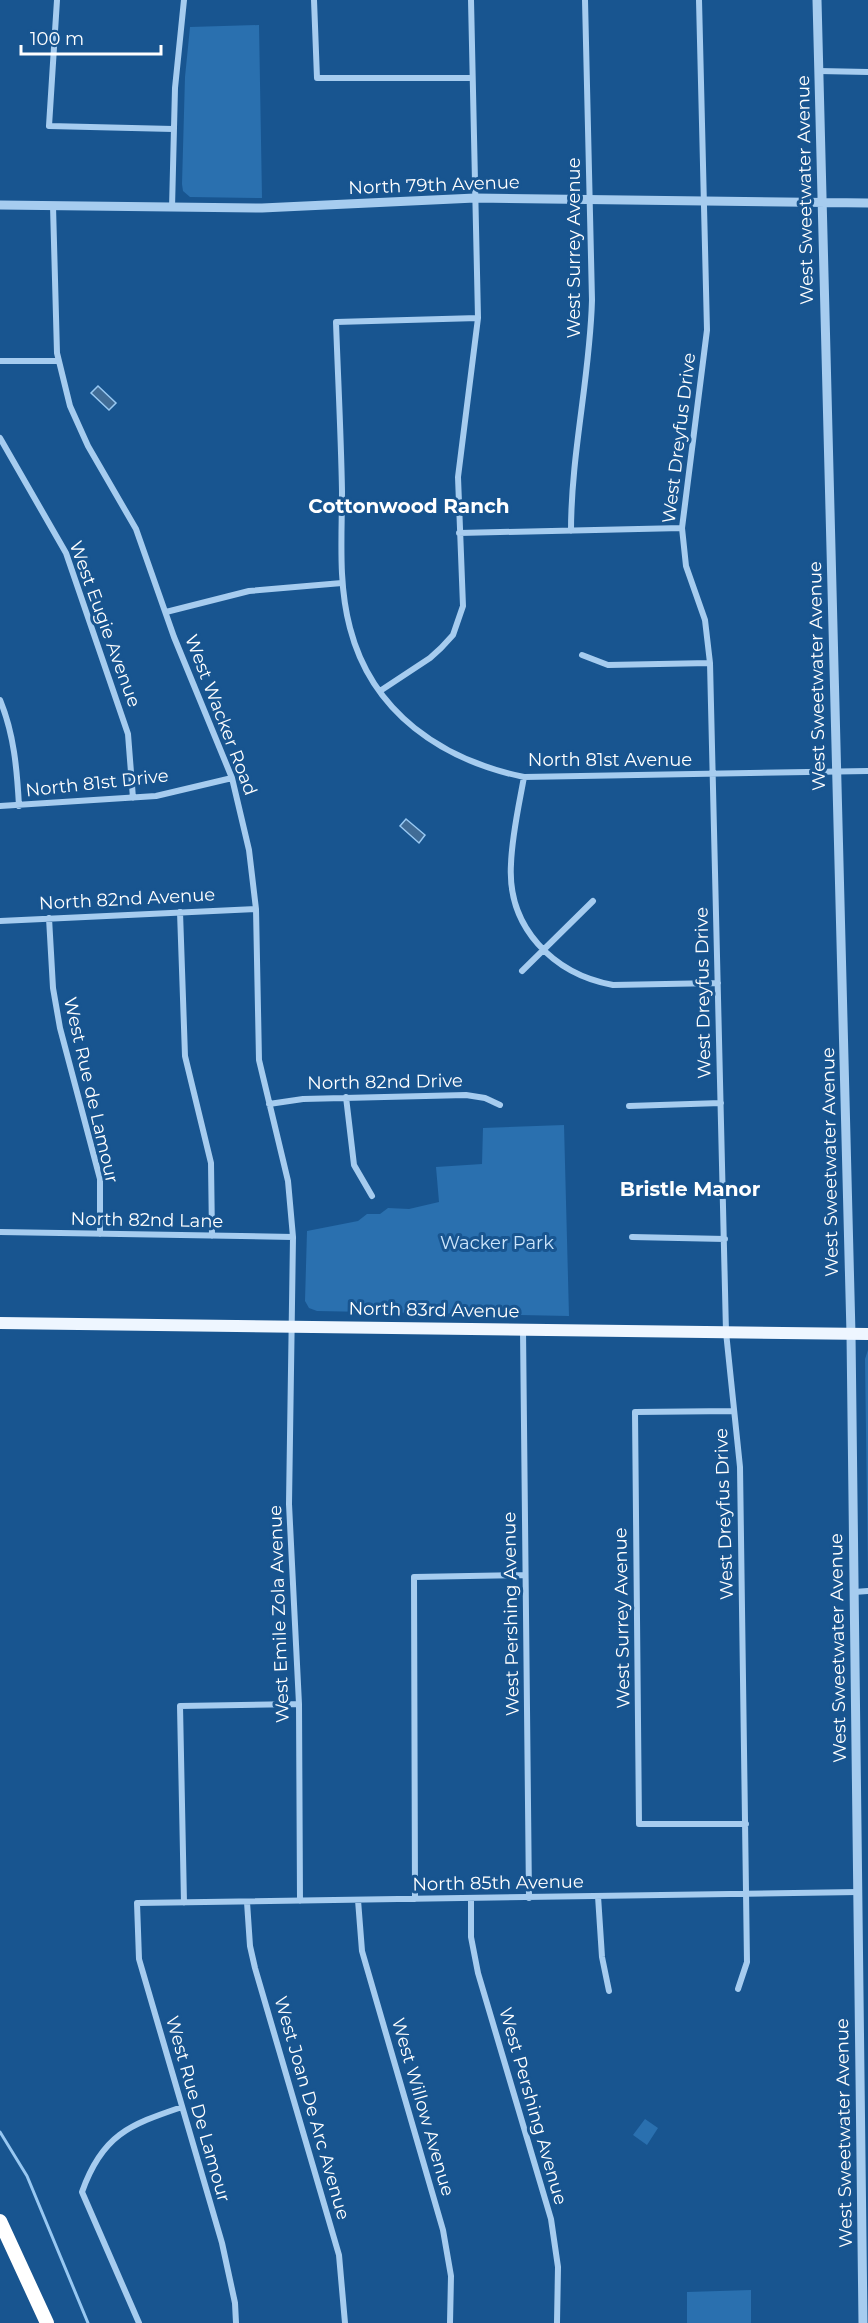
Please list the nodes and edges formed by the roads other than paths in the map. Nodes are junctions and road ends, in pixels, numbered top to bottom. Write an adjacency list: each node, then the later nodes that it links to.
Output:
1 (57, 0): 11 (street)
2 (184, 0): 11 (street)
3 (314, 0): 10 (street)
4 (471, 0): 10 (street)
5 (585, 0): 13 (street, West Surrey Avenue)
6 (699, 0): 14 (street, West Dreyfus Drive)
7 (817, 0): 8 (street, West Sweetwater Avenue)
8 (819, 71): 9 (street); 15 (street, West Sweetwater Avenue)
9 (868, 72)
10 (472, 78): 12 (street)
11 (173, 129): 19 (street)
12 (475, 198): 13 (street, North 79th Avenue); 19 (street, North 79th Avenue); 20 (street)
13 (590, 200): 14 (street, North 79th Avenue); 25 (street, West Surrey Avenue)
14 (704, 201): 15 (street, North 79th Avenue); 24 (street, West Dreyfus Drive)
15 (822, 202): 16 (street, North 79th Avenue); 34 (street, West Sweetwater Avenue)
16 (868, 203)
17 (0, 205): 18 (street, North 79th Avenue)
18 (53, 206): 19 (street, North 79th Avenue); 22 (street, West Wacker Road)
19 (172, 208)
20 (478, 318): 26 (street); 27 (street)
21 (0, 362): 22 (street)
22 (59, 362): 28 (street, West Wacker Road)
23 (0, 438): 38 (street, West Eugie Avenue)
24 (682, 528): 25 (street); 30 (street, West Dreyfus Drive)
25 (571, 531): 26 (street)
26 (459, 533): 31 (street)
27 (342, 583): 28 (street); 31 (street)
28 (166, 612): 37 (street, West Wacker Road)
29 (582, 655): 30 (street)
30 (710, 663): 35 (street, West Dreyfus Drive)
31 (380, 692): 36 (street, North 81st Avenue)
32 (0, 700): 39 (street)
33 (868, 771): 34 (street, North 81st Avenue)
34 (837, 772): 35 (street, North 81st Avenue); 65 (street, West Sweetwater Avenue)
35 (712, 774): 36 (street, North 81st Avenue); 48 (street, West Dreyfus Drive)
36 (524, 777): 46 (street)
37 (232, 778): 38 (street, North 81st Drive); 42 (street, West Wacker Road)
38 (134, 798): 39 (street, North 81st Drive)
39 (19, 806): 40 (street, North 81st Drive)
40 (0, 807)
41 (593, 901): 46 (street)
42 (256, 909): 43 (street, North 82nd Avenue); 50 (street, West Wacker Road)
43 (180, 912): 44 (street, North 82nd Avenue); 57 (street)
44 (50, 918): 45 (street, North 82nd Avenue); 56 (street, West Rue de Lamour)
45 (0, 921)
46 (542, 951): 47 (street); 48 (street)
47 (522, 971)
48 (718, 983): 52 (street, West Dreyfus Drive)
49 (346, 1097): 50 (street, North 82nd Drive); 51 (street, North 82nd Drive); 54 (street)
50 (268, 1104): 58 (street, West Wacker Road)
51 (500, 1104)
52 (721, 1104): 53 (street); 60 (street, West Dreyfus Drive)
53 (629, 1106)
54 (372, 1196)
55 (0, 1232): 56 (street, North 82nd Lane)
56 (100, 1234): 57 (street, North 82nd Lane)
57 (212, 1236): 58 (street, North 82nd Lane)
58 (293, 1237): 62 (street, West Wacker Road)
59 (632, 1237): 60 (street)
60 (725, 1239): 64 (street, West Dreyfus Drive)
61 (0, 1323): 62 (main road, North 83rd Avenue)
62 (292, 1326): 63 (main road, North 83rd Avenue); 71 (street, West Emile Zola Avenue)
63 (523, 1329): 64 (main road, North 83rd Avenue); 68 (street, West Pershing Avenue)
64 (726, 1332): 65 (main road, North 83rd Avenue); 67 (street, West Dreyfus Drive)
65 (851, 1334): 66 (main road, North 83rd Avenue); 69 (street, West Sweetwater Avenue)
66 (868, 1334)
67 (734, 1410): 72 (street, West Dreyfus Drive); 72 (street, West Surrey Avenue)
68 (525, 1575): 77 (street, West Pershing Avenue); 78 (street)
69 (854, 1592): 70 (street); 73 (street, West Sweetwater Avenue)
70 (868, 1592)
71 (299, 1704): 80 (street, West Emile Zola Avenue); 83 (street)
72 (746, 1824): 74 (street, West Dreyfus Drive)
73 (858, 1893): 74 (street, North 85th Avenue); 86 (street, West Sweetwater Avenue)
74 (746, 1894): 75 (street, North 85th Avenue); 84 (street, West Dreyfus Drive)
75 (598, 1896): 77 (street, North 85th Avenue); 85 (street)
76 (471, 1898): 77 (street, North 85th Avenue); 78 (street, North 85th Avenue); 94 (street, West Pershing Avenue)
77 (529, 1898)
78 (415, 1899): 79 (street, North 85th Avenue)
79 (358, 1900): 80 (street, North 85th Avenue); 93 (street, West Willow Avenue)
80 (300, 1901): 81 (street, North 85th Avenue)
81 (247, 1902): 83 (street, North 85th Avenue); 92 (street, West Joan De Arc Avenue)
82 (138, 1903): 83 (street, North 85th Avenue); 87 (street, West Rue De Lamour)
83 (184, 1903)
84 (738, 1989)
85 (609, 1990)
86 (863, 2038): 95 (street, West Sweetwater Avenue)
87 (182, 2107): 90 (street); 91 (street, West Rue De Lamour)
88 (0, 2222): 89 (highway)
89 (47, 2323)
90 (139, 2323)
91 (236, 2323)
92 (345, 2323)
93 (450, 2323)
94 (557, 2323)
95 (863, 2323)

